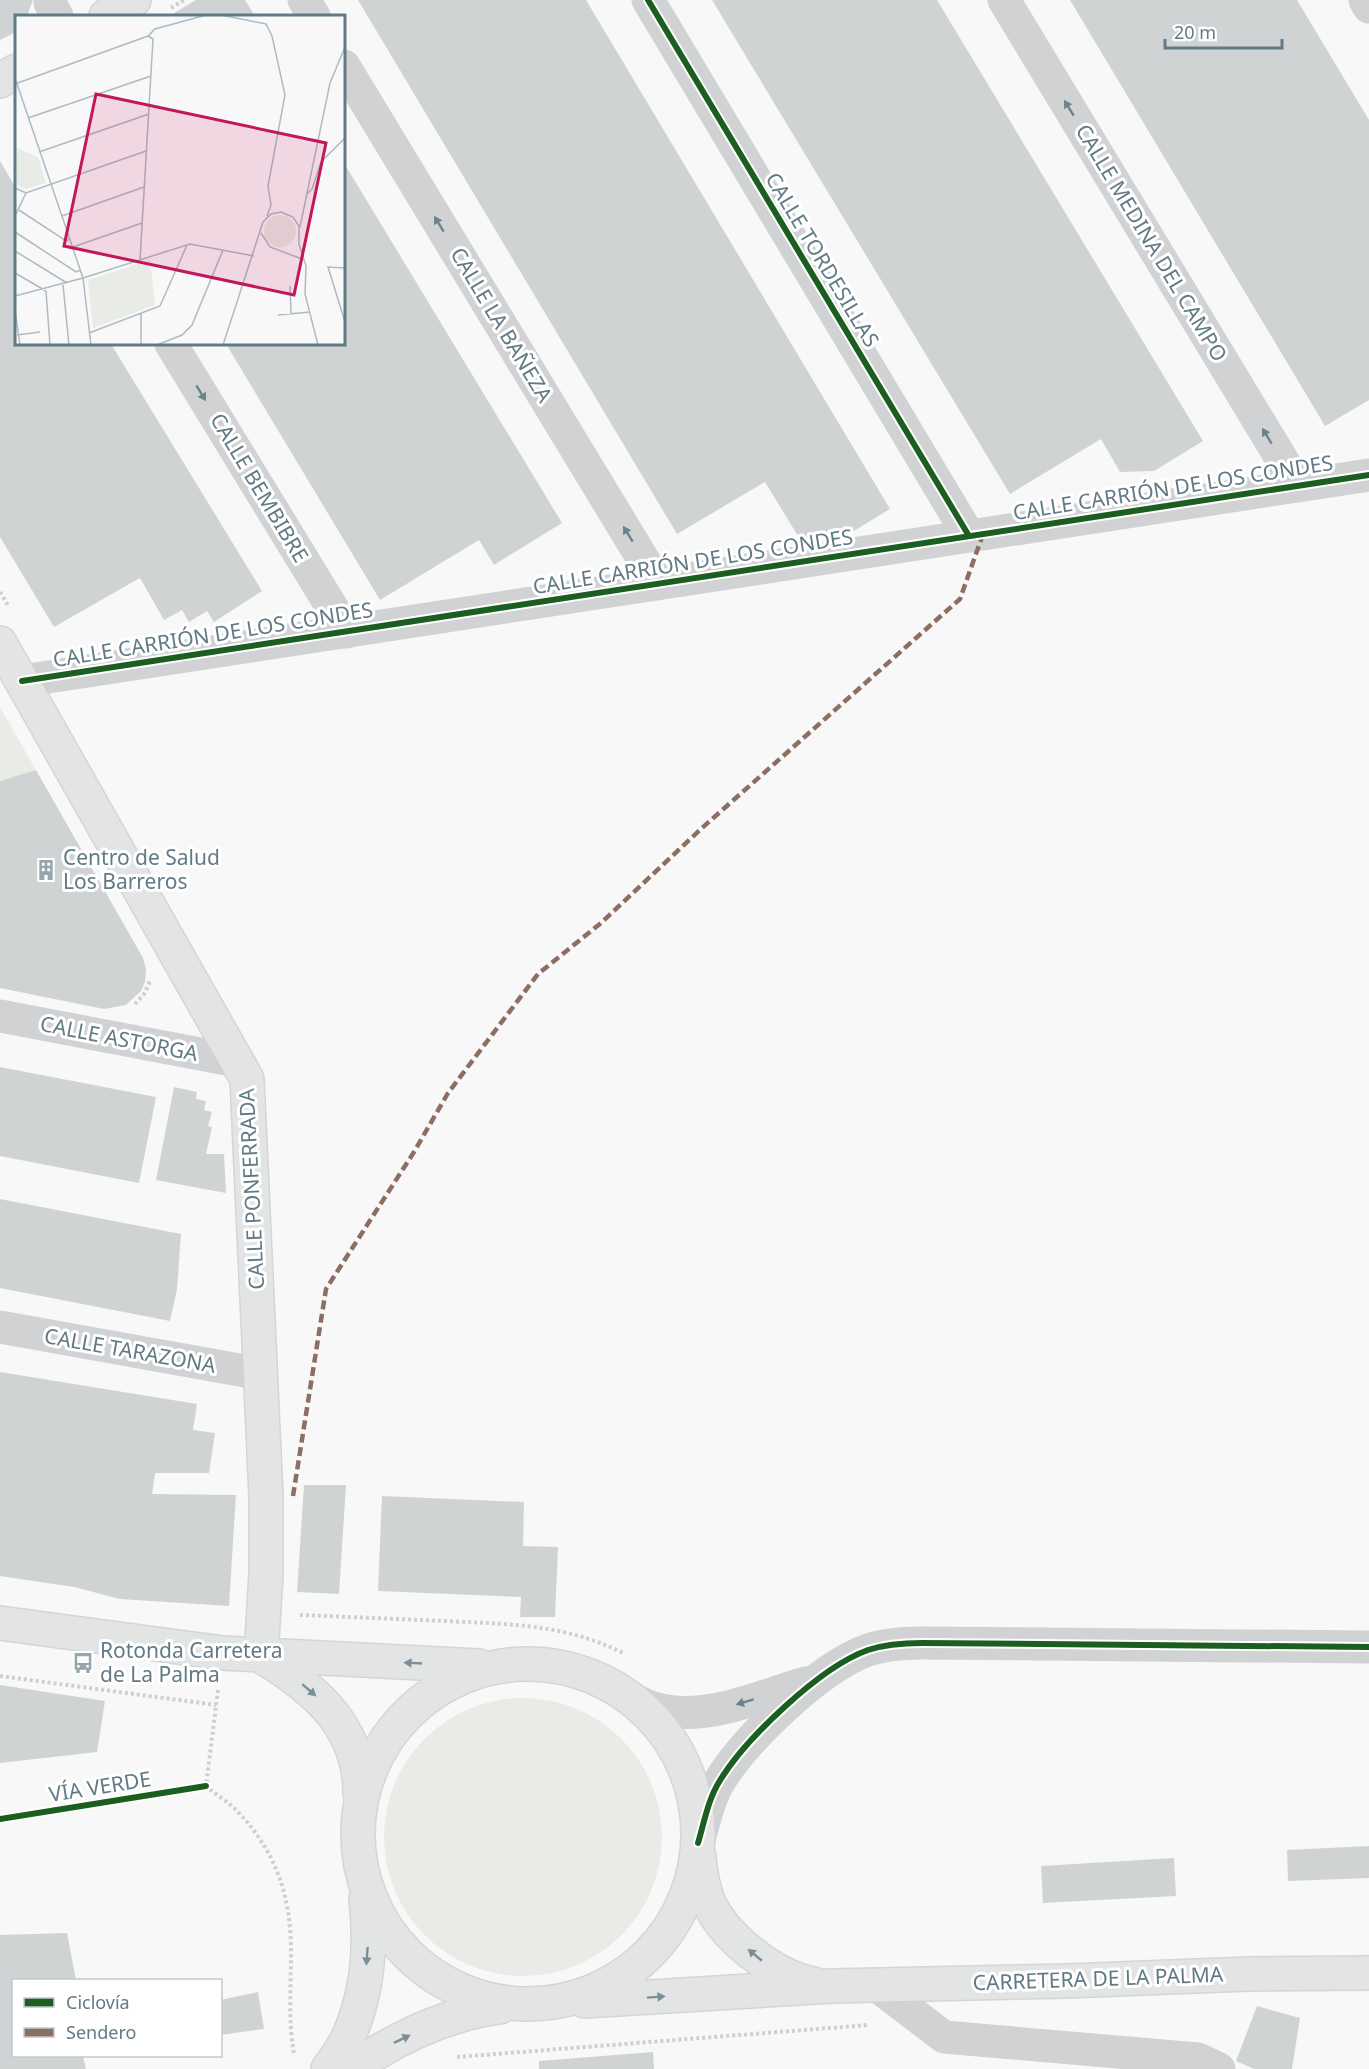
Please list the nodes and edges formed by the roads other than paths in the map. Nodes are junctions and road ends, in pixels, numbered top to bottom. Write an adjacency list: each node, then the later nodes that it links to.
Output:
1 (51, 0): 8 (street)
2 (134, 0): 9 (main road)
3 (304, 0): 10 (street)
4 (648, 0): 15 (street, CALLE TORDESILLAS)
5 (1004, 0): 14 (street, CALLE MEDINA DEL CAMPO, one-way to 5)
6 (1365, 0): 7 (street)
7 (1369, 7)
8 (56, 15)
9 (108, 15)
10 (313, 15)
11 (345, 68): 16 (street, CALLE LA BAÑEZA, one-way to 11)
12 (172, 345): 17 (street, CALLE BEMBIBRE, one-way to 17)
13 (1369, 475): 14 (street, CALLE CARRIÓN DE LOS CONDES)
14 (1298, 486): 15 (street, CALLE CARRIÓN DE LOS CONDES)
15 (969, 536): 16 (street, CALLE CARRIÓN DE LOS CONDES)
16 (658, 584): 17 (street, CALLE CARRIÓN DE LOS CONDES)
17 (347, 632): 19 (street, CALLE CARRIÓN DE LOS CONDES)
18 (0, 643): 19 (main road, CALLE PONFERRADA)
19 (22, 681): 21 (main road, CALLE PONFERRADA)
20 (0, 1016): 21 (street, CALLE ASTORGA)
21 (237, 1061): 23 (main road, CALLE PONFERRADA)
22 (0, 1328): 23 (street, CALLE TARAZONA)
23 (261, 1374): 26 (main road, CALLE PONFERRADA)
24 (0, 1623): 26 (main road)
25 (1369, 1647): 28 (street)
26 (261, 1656): 27 (main road, one-way to 26); 30 (main road, one-way to 30)
27 (493, 1667): 29 (main road); 30 (main road)
28 (821, 1678): 29 (street, one-way to 29); 31 (street)
29 (620, 1691): 31 (main road)
30 (360, 1803): 32 (main road)
31 (698, 1843): 35 (main road, CARRETERA DE LA PALMA, one-way to 31); 36 (main road)
32 (363, 1876): 37 (main road); 38 (main road, one-way to 38)
33 (1369, 1973): 34 (main road, CARRETERA DE LA PALMA)
34 (876, 1985): 35 (main road, CARRETERA DE LA PALMA); 40 (street)
35 (826, 1986): 36 (main road, CARRETERA DE LA PALMA, one-way to 35)
36 (556, 2003): 37 (main road)
37 (516, 2005): 39 (main road, one-way to 37)
38 (328, 2069)
39 (351, 2069)
40 (1219, 2069)

